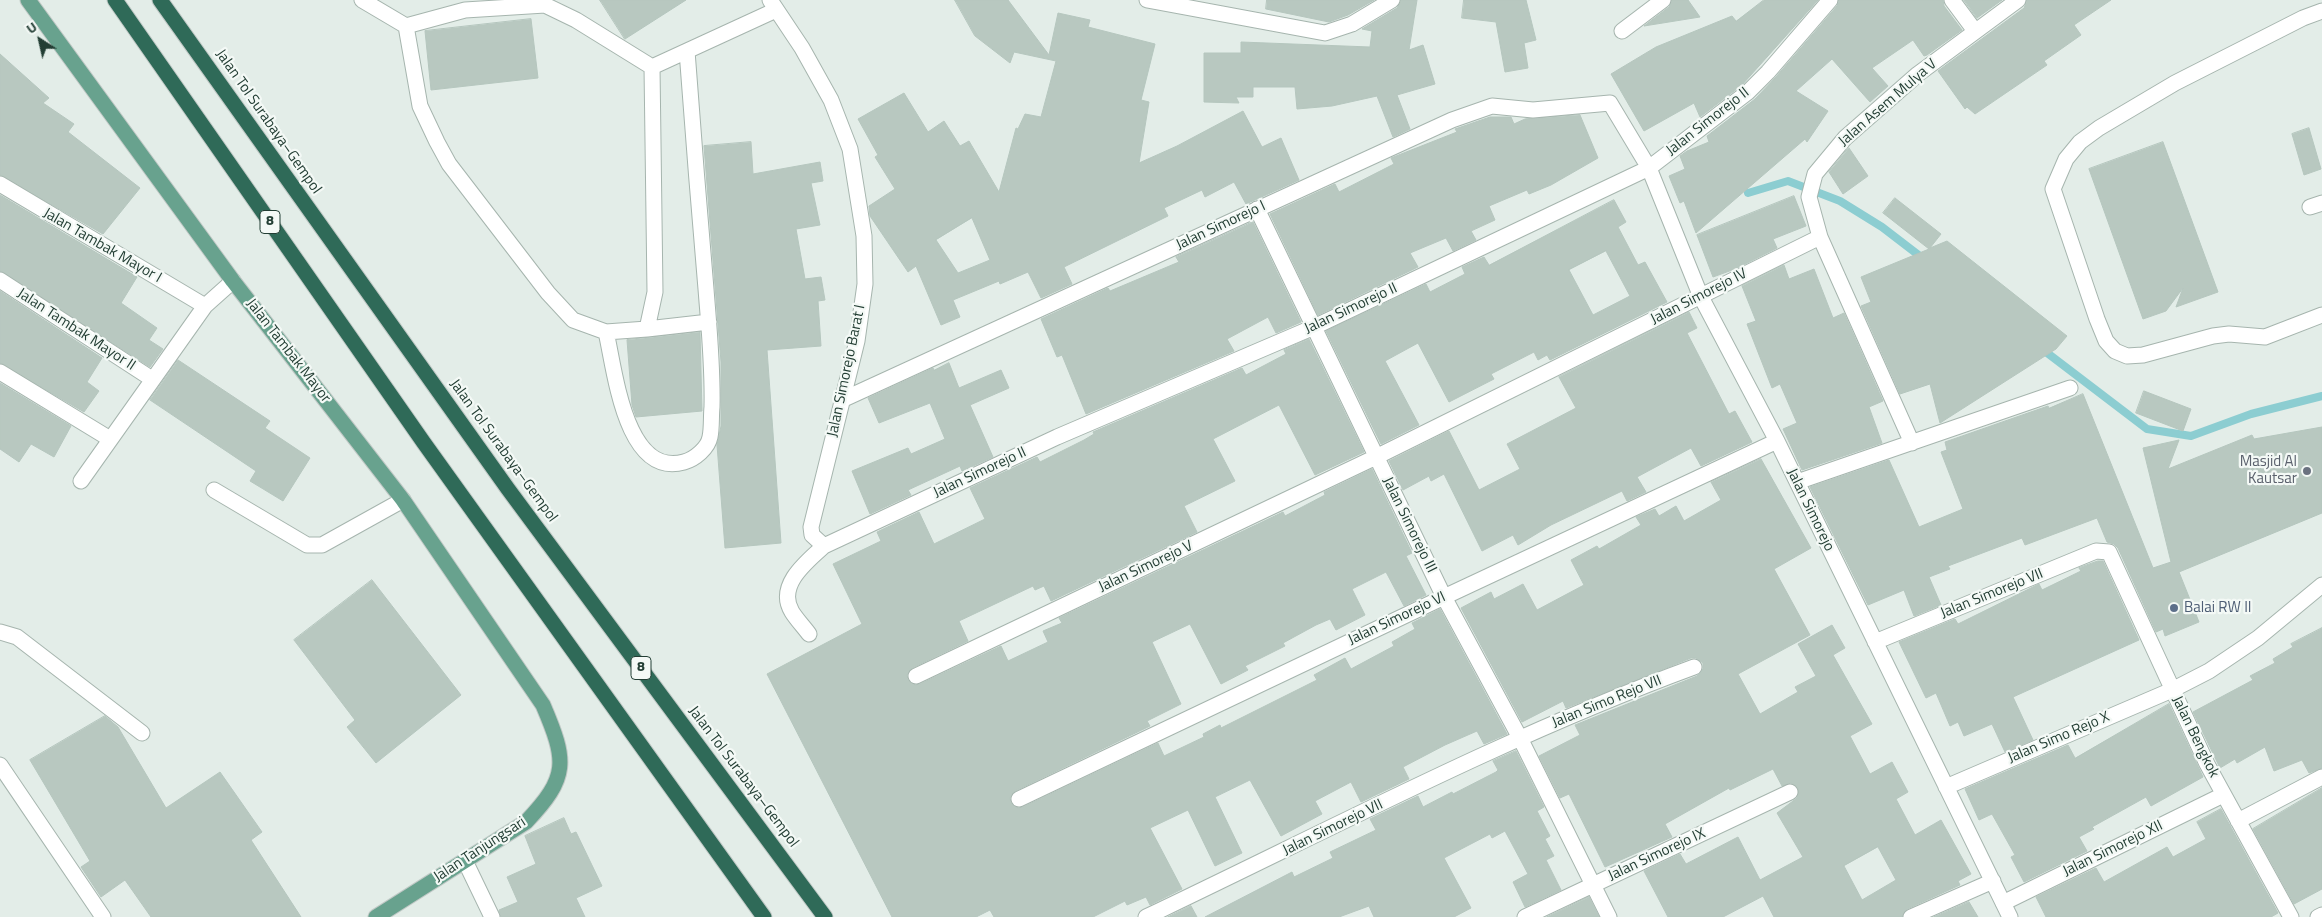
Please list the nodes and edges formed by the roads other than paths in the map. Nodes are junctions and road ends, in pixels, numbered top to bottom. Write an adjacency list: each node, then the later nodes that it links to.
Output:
1 (28, 0): 24 (main road, Jalan Tambak Mayor)
2 (115, 0): 72 (highway, 8)
3 (160, 0): 73 (highway, Jalan Tol Surabaya–Gempol / 8)
4 (362, 0): 13 (street)
5 (1147, 0): 6 (street)
6 (1392, 0)
7 (1663, 0): 14 (street)
8 (1830, 0): 19 (street, Jalan Simorejo II)
9 (1952, 0): 15 (street)
10 (2018, 0): 15 (street, Jalan Asem Mulya V)
11 (773, 5): 16 (street); 35 (street, Jalan Simorejo Barat I)
12 (2322, 11): 27 (street)
13 (406, 26): 17 (street); 31 (street)
14 (1622, 31)
15 (1975, 31): 22 (street, Jalan Asem Mulya V)
16 (687, 51): 17 (street); 28 (street)
17 (652, 67): 30 (street)
18 (1610, 103): 19 (street, Jalan Simorejo); 21 (street, Jalan Simorejo I)
19 (1649, 168): 25 (street, Jalan Simorejo); 29 (street, Jalan Simorejo II)
20 (0, 184): 26 (street, Jalan Tambak Mayor I)
21 (1257, 209): 29 (street, Jalan Simorejo III); 35 (street, Jalan Simorejo I)
22 (1820, 237): 25 (street, Jalan Simorejo IV); 38 (street)
23 (0, 280): 33 (street, Jalan Tambak Mayor II)
24 (233, 281): 26 (street); 43 (main road, Jalan Tambak Mayor)
25 (1702, 297): 37 (street, Jalan Simorejo); 39 (street, Jalan Simorejo IV)
26 (205, 306): 33 (street)
27 (2322, 315)
28 (709, 322): 30 (street); 31 (street)
29 (1314, 327): 39 (street, Jalan Simorejo III); 44 (street, Jalan Simorejo II)
30 (647, 329): 31 (street)
31 (606, 332)
32 (0, 372): 36 (street)
33 (152, 379): 36 (street)
34 (2070, 388): 38 (street)
35 (844, 399): 44 (street, Jalan Simorejo Barat I)
36 (110, 438): 40 (street)
37 (1777, 441): 41 (street, Jalan Simorejo); 47 (street, Jalan Simorejo VI)
38 (1912, 442): 41 (street)
39 (1376, 458): 47 (street, Jalan Simorejo III); 52 (street, Jalan Simorejo V)
40 (81, 481)
41 (1796, 482): 50 (street, Jalan Simorejo)
42 (214, 490): 43 (street)
43 (403, 500): 54 (main road, Jalan Tambak Mayor)
44 (824, 546): 49 (street, Jalan Simorejo II)
45 (2109, 552): 50 (street, Jalan Simorejo VII); 53 (street, Jalan Bengkok)
46 (2322, 584): 53 (street, Jalan Simo Rejo X)
47 (1444, 596): 56 (street, Jalan Simorejo III); 62 (street, Jalan Simorejo VI)
48 (0, 632): 55 (street)
49 (809, 634)
50 (1875, 642): 59 (street, Jalan Simorejo)
51 (1694, 667): 56 (street, Jalan Simo Rejo VII)
52 (916, 676)
53 (2172, 690): 59 (street, Jalan Simo Rejo X); 61 (street, Jalan Bengkok)
54 (543, 705): 64 (main road, Jalan Tanjungsari)
55 (142, 732)
56 (1520, 738): 66 (street, Jalan Simorejo III); 74 (street, Jalan Simorejo VII)
57 (0, 765): 69 (street)
58 (2322, 777): 63 (street)
59 (1946, 787): 65 (street, Jalan Simorejo)
60 (1790, 792): 66 (street, Jalan Simorejo IX)
61 (2224, 795): 63 (street, Jalan Bengkok); 67 (street, Jalan Simorejo XII)
62 (1020, 799)
63 (2238, 820): 79 (street, Jalan Bengkok)
64 (464, 861): 70 (main road, Jalan Tanjungsari); 71 (street)
65 (1993, 881): 67 (street, Jalan Simorejo); 77 (street)
66 (1592, 885): 75 (street, Jalan Simorejo IX); 76 (street, Jalan Simorejo III)
67 (2003, 903): 78 (street, Jalan Simorejo)
68 (2322, 915): 80 (street)
69 (103, 917)
70 (376, 917)
71 (492, 917)
72 (764, 917)
73 (825, 917)
74 (1146, 917)
75 (1525, 917)
76 (1609, 917)
77 (1911, 917)
78 (2010, 917)
79 (2291, 917)
80 (2318, 917)

